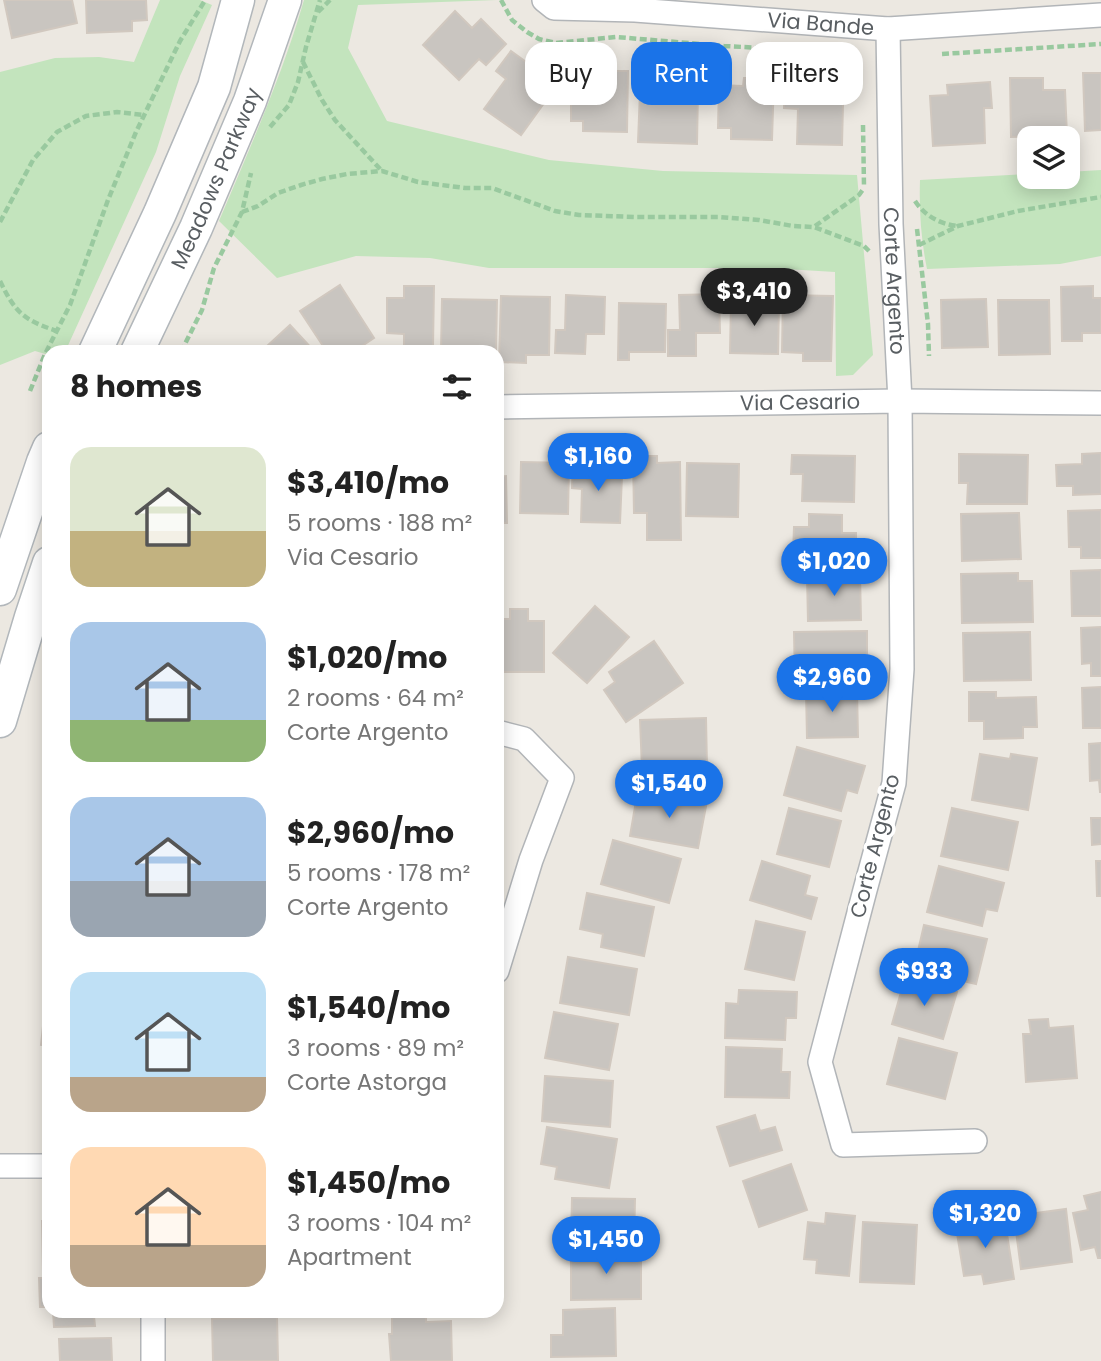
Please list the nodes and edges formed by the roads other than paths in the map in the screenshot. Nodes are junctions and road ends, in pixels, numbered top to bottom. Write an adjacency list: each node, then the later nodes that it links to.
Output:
1 (239, 0): 6 (main road, Meadows Parkway)
2 (285, 0): 7 (main road, Meadows Parkway)
3 (544, 0): 5 (street, Via Bande)
4 (1101, 15): 5 (street, Via Bande)
5 (888, 29): 8 (street, Corte Argento)
6 (98, 345)
7 (140, 345)
8 (900, 401): 9 (street, Via Cesario); 10 (street, Via Cesario); 17 (street, Corte Argento)
9 (1101, 403)
10 (504, 407)
11 (42, 465): 13 (main road)
12 (42, 584): 14 (main road)
13 (0, 589)
14 (0, 721)
15 (504, 734): 16 (street)
16 (504, 948)
17 (975, 1141)
18 (0, 1166): 19 (street)
19 (42, 1166)
20 (153, 1318): 21 (street)
21 (153, 1361)

